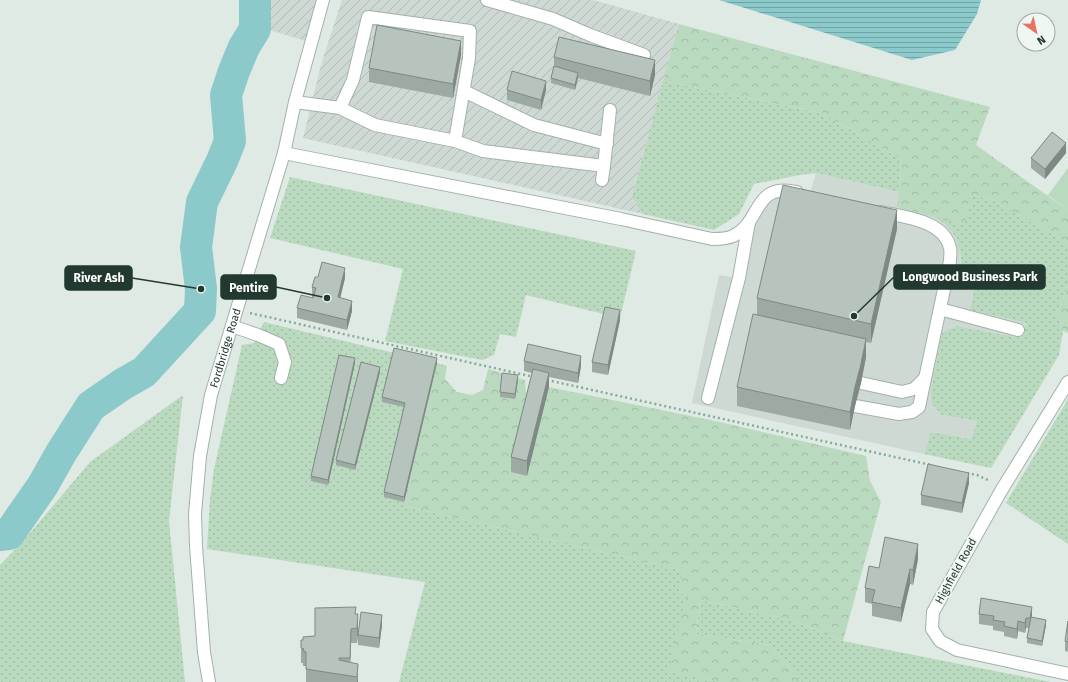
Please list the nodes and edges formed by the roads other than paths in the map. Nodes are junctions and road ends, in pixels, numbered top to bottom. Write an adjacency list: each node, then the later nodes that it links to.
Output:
1 (323, 0): 5 (street, Fordbridge Road)
2 (487, 0): 3 (street)
3 (644, 55)
4 (464, 91): 6 (street); 8 (street); 9 (street)
5 (295, 102): 6 (street); 10 (street, Fordbridge Road)
6 (340, 108): 8 (street)
7 (610, 110): 9 (street)
8 (455, 141): 11 (street)
9 (607, 144): 11 (street)
10 (284, 153): 15 (street); 17 (street, Fordbridge Road)
11 (604, 166): 12 (street)
12 (602, 180)
13 (810, 196): 15 (street)
14 (872, 210): 16 (street)
15 (749, 222): 23 (street)
16 (940, 309): 18 (street); 20 (street)
17 (232, 326): 19 (street); 26 (street, Fordbridge Road)
18 (1018, 330)
19 (281, 378)
20 (925, 378): 22 (street); 24 (street)
21 (1068, 382): 25 (street, Highfield Road)
22 (861, 383)
23 (708, 398)
24 (855, 406)
25 (1068, 674)
26 (209, 682)

